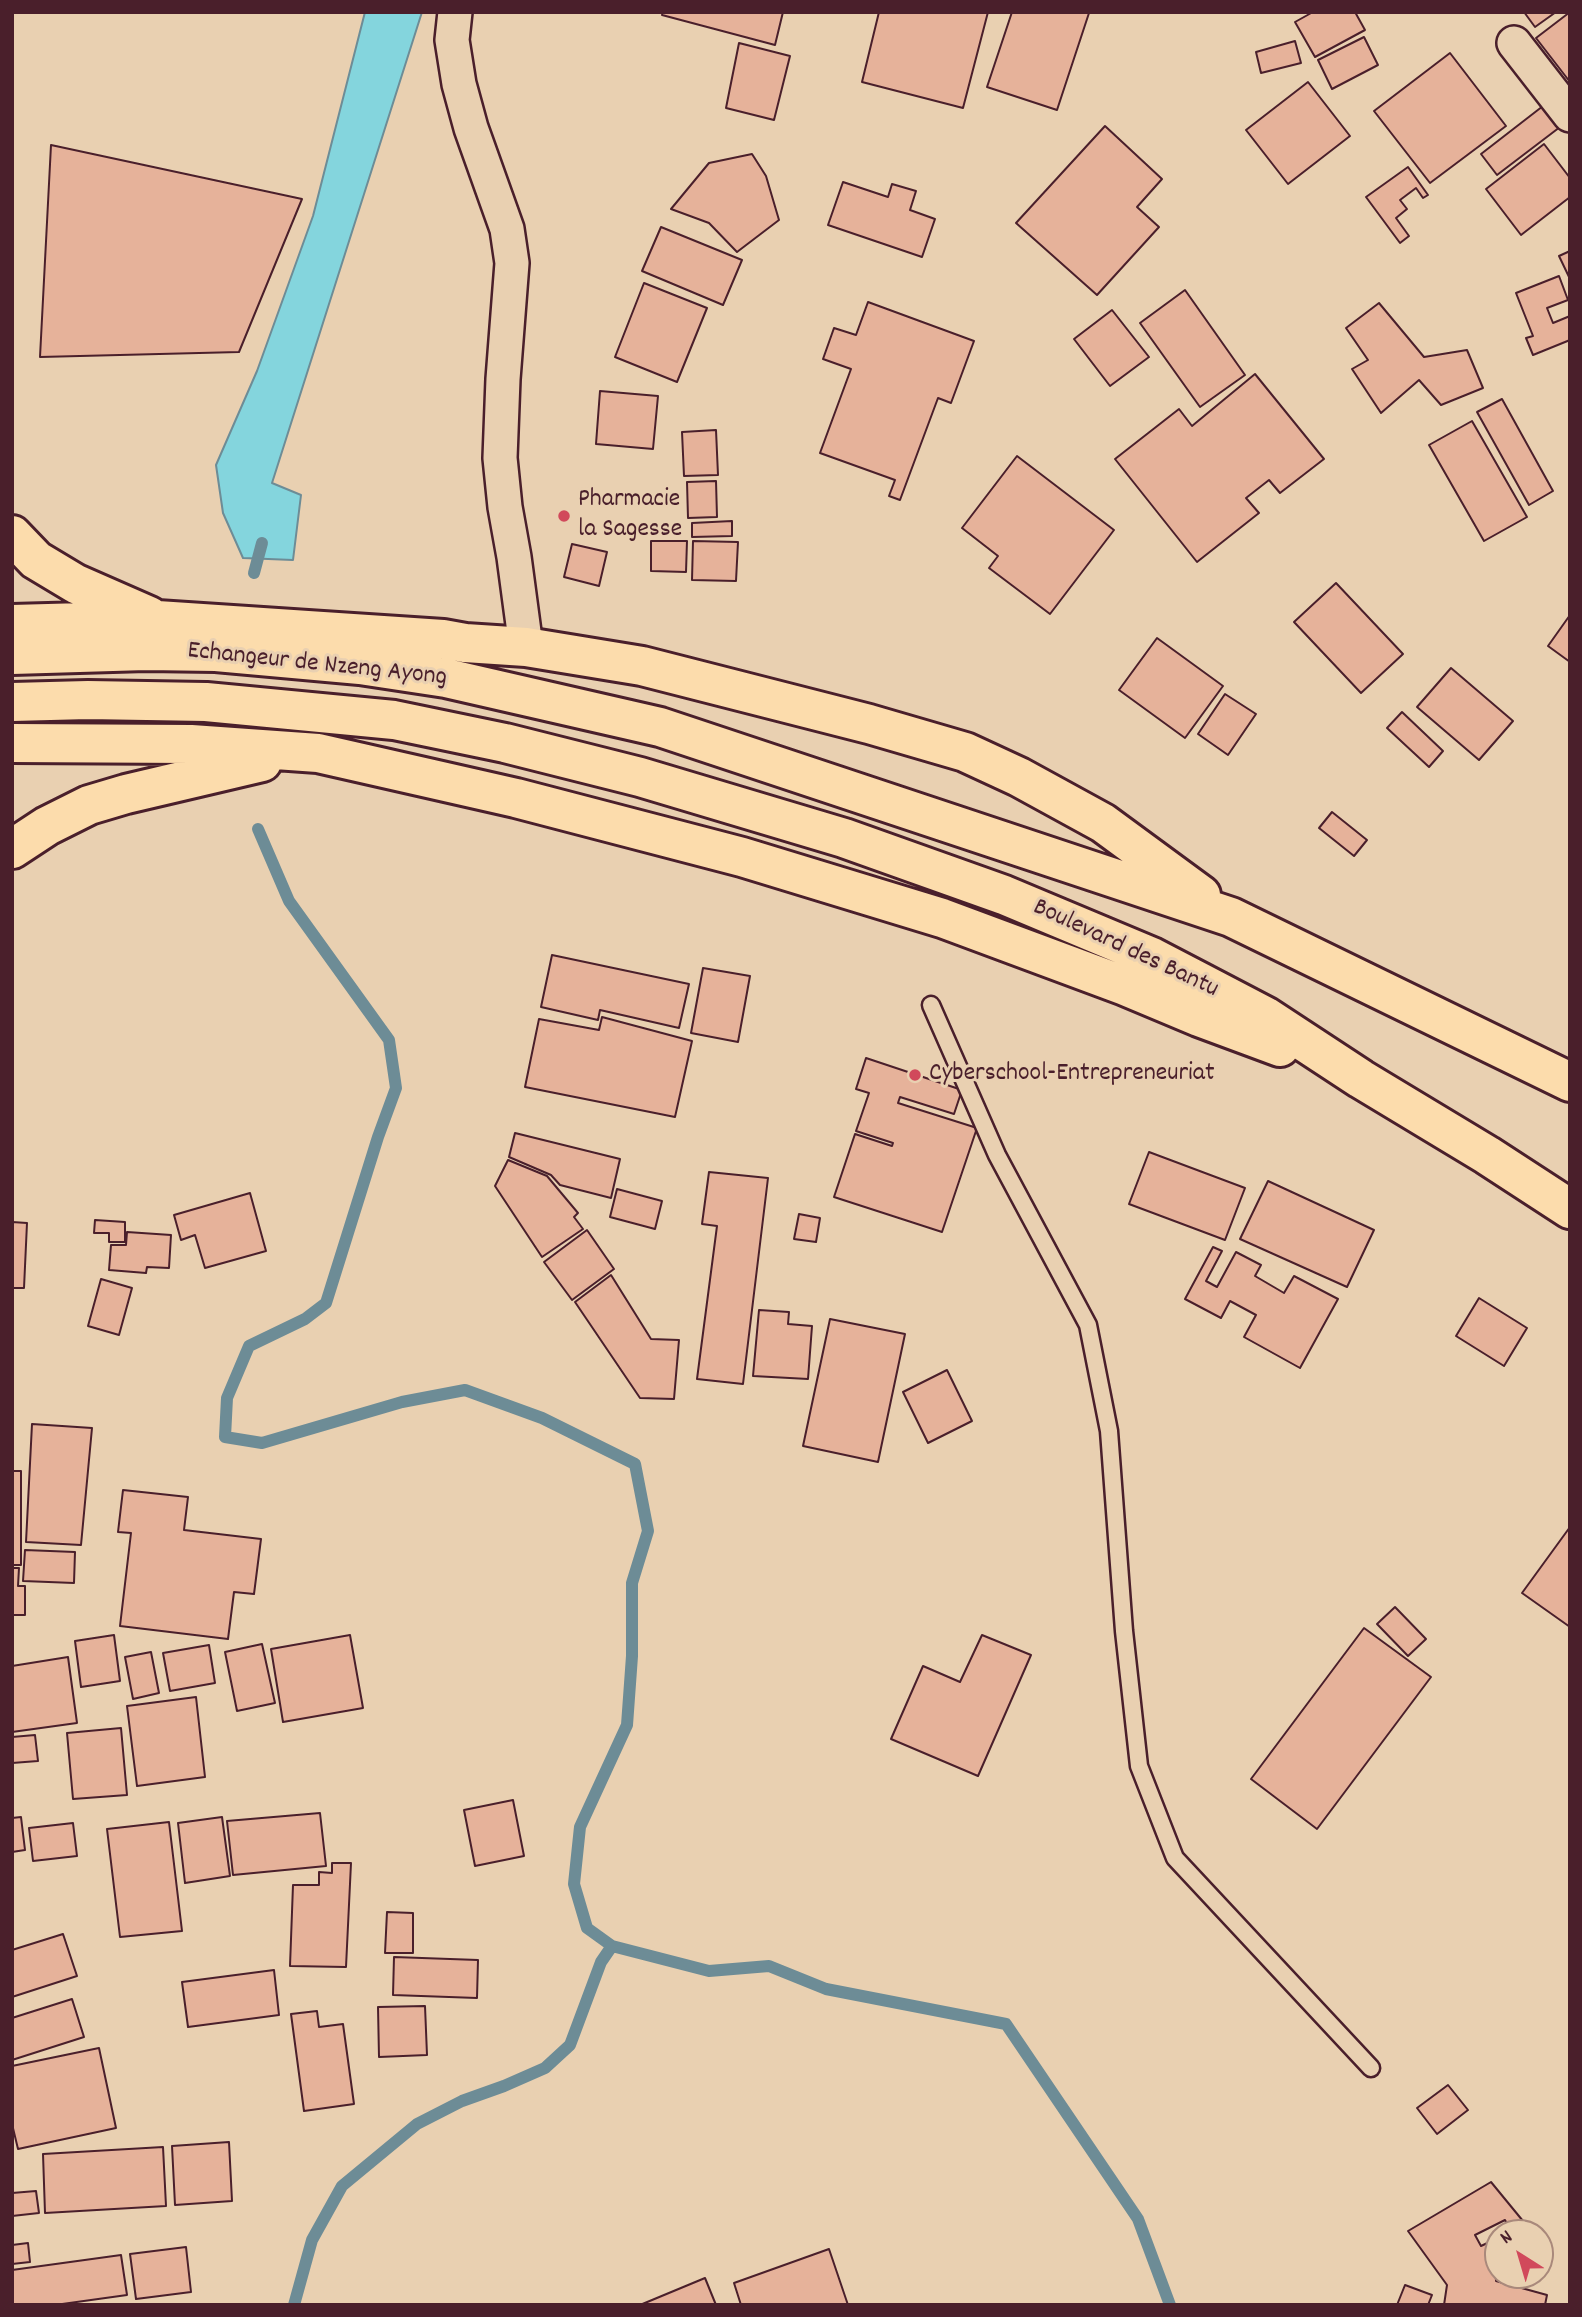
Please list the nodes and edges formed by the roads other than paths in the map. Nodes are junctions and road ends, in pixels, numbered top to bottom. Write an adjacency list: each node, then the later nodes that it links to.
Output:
1 (455, 12): 7 (street)
2 (1514, 43): 3 (street)
3 (1570, 115)
4 (12, 536): 5 (highway)
5 (157, 620): 6 (highway); 7 (highway)
6 (12, 624)
7 (526, 647): 15 (highway)
8 (12, 655): 10 (highway, Echangeur de Nzeng Ayong)
9 (12, 702): 13 (highway, Echangeur de Nzeng Ayong)
10 (660, 727): 15 (highway, Boulevard des Bantu)
11 (12, 743): 12 (highway)
12 (303, 753): 14 (highway); 17 (highway)
13 (640, 777): 17 (highway, Boulevard des Bantu)
14 (12, 849)
15 (1231, 917): 18 (highway, Boulevard des Bantu)
16 (931, 1005): 20 (lane)
17 (1352, 1074): 19 (highway, Boulevard des Bantu)
18 (1570, 1082)
19 (1570, 1209)
20 (1371, 2068)

